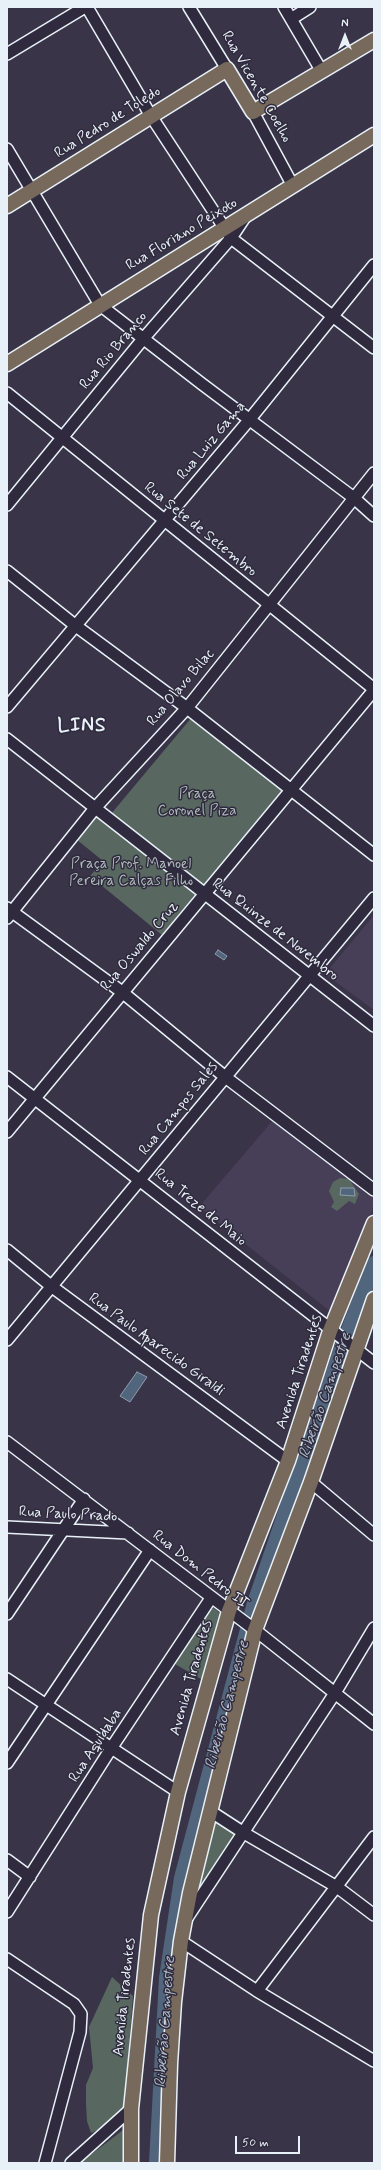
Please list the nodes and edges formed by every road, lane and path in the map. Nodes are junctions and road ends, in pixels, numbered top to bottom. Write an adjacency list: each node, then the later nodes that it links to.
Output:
1 (86, 7): 7 (street); 11 (street)
2 (189, 7): 8 (street, Rua Vicente Coelho)
3 (284, 7): 5 (street)
4 (310, 7): 5 (street)
5 (291, 18): 9 (street)
6 (374, 40): 9 (main road)
7 (7, 54)
8 (227, 69): 10 (main road, Rua Vicente Coelho); 11 (main road, Rua Pedro de Toledo)
9 (321, 70): 10 (main road)
10 (253, 112): 14 (street, Rua Vicente Coelho)
11 (151, 116): 15 (main road, Rua Pedro de Toledo); 17 (street)
12 (374, 135): 14 (main road, Rua Floriano Peixoto)
13 (7, 149): 15 (street)
14 (293, 186): 17 (main road, Rua Floriano Peixoto)
15 (31, 190): 16 (main road, Rua Pedro de Toledo); 19 (street)
16 (7, 206)
17 (227, 233): 19 (main road, Rua Floriano Peixoto); 20 (street); 21 (street, Rua Rio Branco)
18 (374, 265): 20 (street, Rua Luiz Gama)
19 (100, 305): 21 (street); 23 (main road, Rua Floriano Peixoto)
20 (332, 315): 22 (street); 25 (street, Rua Luiz Gama)
21 (143, 339): 25 (street); 26 (street, Rua Rio Branco)
22 (374, 348)
23 (7, 364)
24 (7, 393): 26 (street, Rua Sete de Setembro)
25 (250, 419): 28 (street); 31 (street, Rua Luiz Gama)
26 (60, 438): 29 (street, Rua Rio Branco); 31 (street, Rua Sete de Setembro)
27 (374, 473): 28 (street, Rua Olavo Bilac)
28 (354, 498): 30 (street); 33 (street, Rua Olavo Bilac)
29 (7, 505)
30 (374, 516)
31 (165, 519): 33 (street, Rua Sete de Setembro); 34 (street, Rua Luiz Gama)
32 (7, 571): 34 (street)
33 (268, 605): 35 (street, Rua Sete de Setembro); 37 (street, Rua Olavo Bilac)
34 (76, 626): 36 (street, Rua Luiz Gama); 37 (street)
35 (374, 690): 39 (street, Rua Oswaldo Cruz)
36 (7, 707)
37 (186, 708): 39 (street); 40 (street, Rua Olavo Bilac)
38 (7, 739): 40 (street, Rua Quinze de Novembro)
39 (289, 790): 41 (street); 42 (street, Rua Oswaldo Cruz)
40 (96, 807): 42 (street, Rua Quinze de Novembro); 44 (street, Rua Olavo Bilac)
41 (374, 855)
42 (205, 894): 45 (street, Rua Quinze de Novembro); 46 (street, Rua Oswaldo Cruz)
43 (374, 898): 45 (street, Rua Campos Sales)
44 (9, 913): 46 (street)
45 (310, 976): 47 (street, Rua Quinze de Novembro); 48 (street, Rua Campos Sales)
46 (122, 992): 48 (street); 50 (street, Rua Oswaldo Cruz)
47 (374, 1026)
48 (224, 1076): 52 (street, Rua Campos Sales); 53 (street)
49 (7, 1077): 50 (street, Rua Treze de Maio)
50 (34, 1100): 51 (street, Rua Oswaldo Cruz); 52 (street, Rua Treze de Maio)
51 (7, 1132)
52 (141, 1180): 56 (street, Rua Campos Sales); 58 (street, Rua Treze de Maio)
53 (374, 1190)
54 (374, 1223): 58 (main road, Avenida Tiradentes)
55 (7, 1250): 56 (street, Rua Paulo Aparecido Giraldi)
56 (51, 1286): 59 (street, Rua Campos Sales); 63 (street, Rua Paulo Aparecido Giraldi)
57 (374, 1299): 60 (main road)
58 (332, 1333): 60 (street, Rua Treze de Maio); 63 (main road, Avenida Tiradentes)
59 (7, 1340)
60 (354, 1348): 61 (street, Rua Treze de Maio); 64 (main road)
61 (374, 1363)
62 (7, 1442): 65 (street, Rua Dom Pedro II)
63 (288, 1461): 73 (main road, Avenida Tiradentes)
64 (311, 1482): 69 (street); 75 (main road)
65 (84, 1499): 67 (street); 68 (street, Rua Dom Pedro II)
66 (7, 1527): 67 (street, Rua Paulo Prado)
67 (61, 1531): 68 (street, Rua Paulo Prado); 72 (street)
68 (128, 1533): 70 (street, Rua Dom Pedro II)
69 (374, 1535)
70 (150, 1550): 71 (street, Rua Dom Pedro II); 78 (street)
71 (211, 1598): 73 (street, Rua Dom Pedro II); 80 (street, Rua Aquidaba)
72 (7, 1614)
73 (233, 1614): 75 (street, Rua Dom Pedro II); 82 (main road, Avenida Tiradentes)
74 (374, 1628): 77 (street)
75 (252, 1629): 77 (street, Rua Dom Pedro II); 83 (main road)
76 (7, 1679): 78 (street)
77 (335, 1693): 79 (street, Rua Dom Pedro II); 84 (street)
78 (46, 1704): 80 (street); 81 (street)
79 (374, 1724)
80 (112, 1748): 82 (street); 87 (street, Rua Aquidaba)
81 (7, 1763)
82 (178, 1792): 96 (main road, Avenida Tiradentes)
83 (210, 1811): 84 (street); 91 (main road)
84 (244, 1834): 88 (street); 91 (street)
85 (374, 1837): 88 (street)
86 (7, 1860): 87 (street)
87 (30, 1876): 89 (street, Rua Aquidaba)
88 (336, 1887): 90 (street); 94 (street)
89 (7, 1912)
90 (374, 1915)
91 (184, 1922): 92 (main road)
92 (181, 1941): 94 (street); 100 (main road)
93 (7, 1959): 97 (street)
94 (257, 1991): 95 (street)
95 (374, 2062)
96 (131, 2109): 98 (street); 99 (main road, Avenida Tiradentes)
97 (45, 2163)
98 (71, 2163)
99 (131, 2163)
100 (166, 2163)

